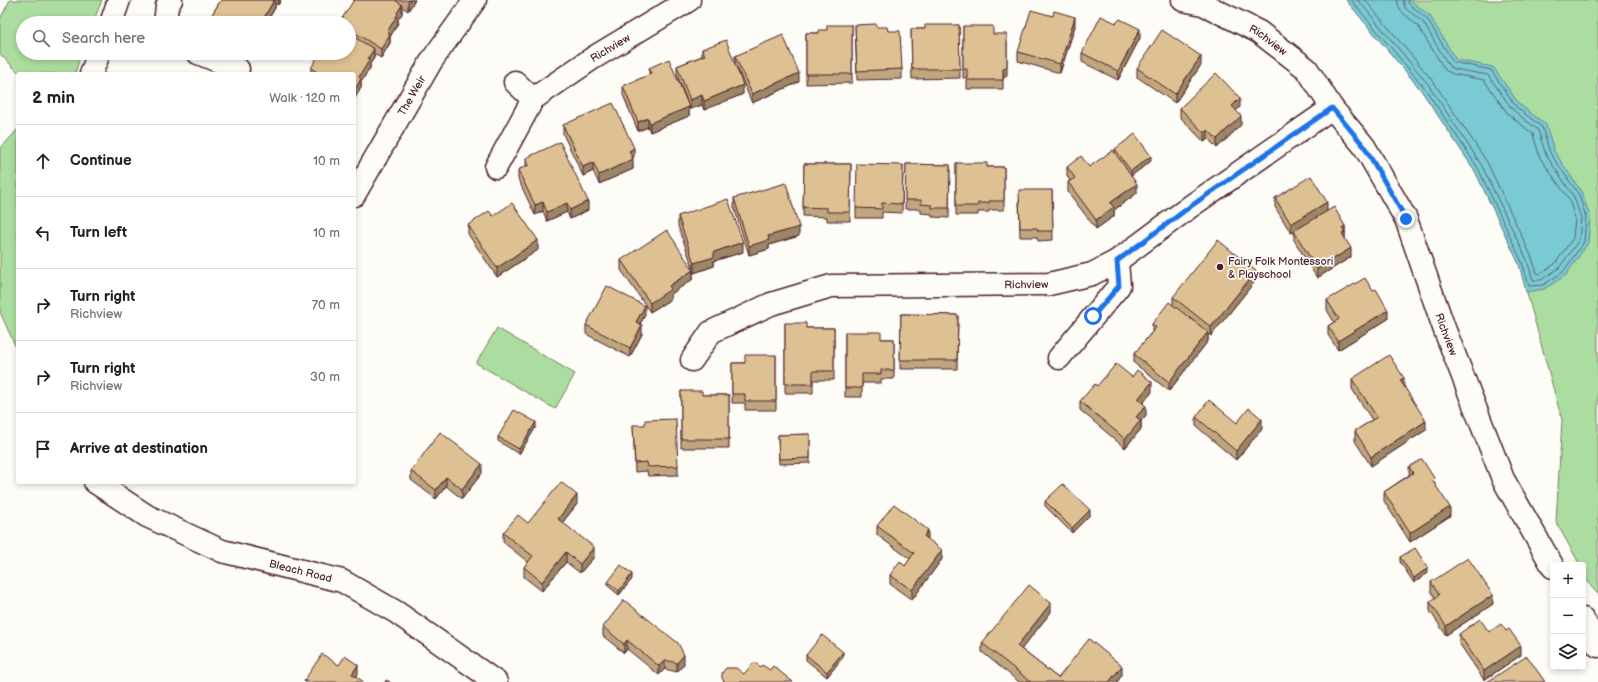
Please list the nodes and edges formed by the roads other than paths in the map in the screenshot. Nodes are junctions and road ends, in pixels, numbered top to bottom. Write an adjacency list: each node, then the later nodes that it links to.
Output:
1 (119, 0): 6 (street)
2 (171, 0): 7 (street)
3 (475, 0): 16 (street, The Weir)
4 (689, 0): 13 (street, Richview)
5 (1183, 0): 14 (street, Richview)
6 (113, 16)
7 (166, 16)
8 (96, 60): 11 (street)
9 (216, 60): 10 (street)
10 (238, 69)
11 (92, 72)
12 (515, 82): 13 (street)
13 (533, 99): 15 (street, Richview)
14 (1332, 108): 17 (street, Richview); 21 (street, Richview)
15 (496, 167)
16 (356, 192)
17 (1117, 261): 18 (street); 19 (street, Richview)
18 (1059, 358)
19 (692, 360)
20 (99, 484): 24 (street, Bleach Road)
21 (1550, 562)
22 (1586, 624): 23 (street)
23 (1598, 646)
24 (496, 682)

